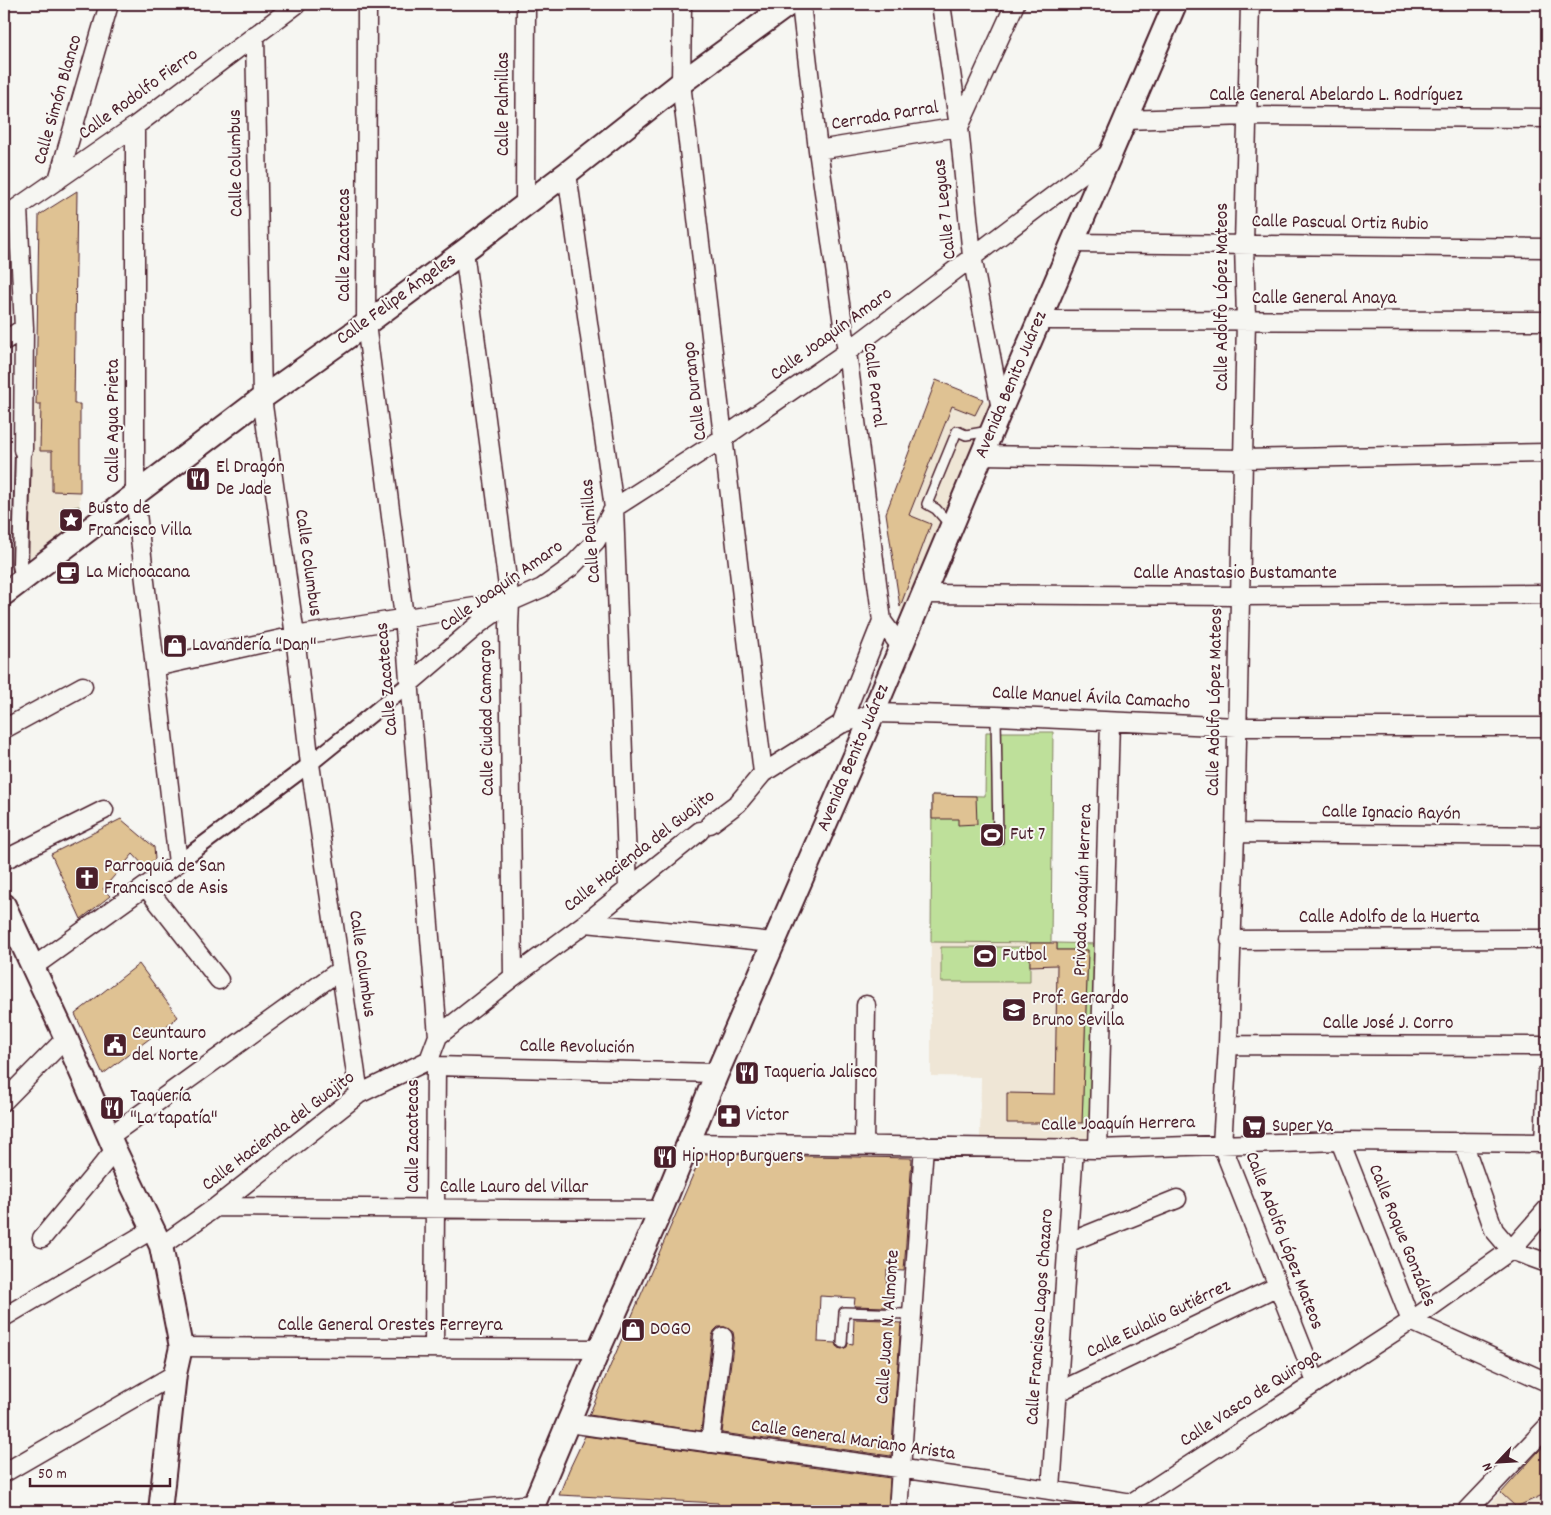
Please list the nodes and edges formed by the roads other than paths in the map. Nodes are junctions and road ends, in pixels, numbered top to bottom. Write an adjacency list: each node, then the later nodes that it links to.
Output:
1 (109, 4): 24 (street, Calle Simón Blanco)
2 (275, 4): 13 (street)
3 (297, 4): 13 (street, Calle Rodolfo Fierro)
4 (367, 4): 35 (street, Calle Zacatecas)
5 (526, 4): 25 (street, Calle Palmillas)
6 (682, 4): 15 (street, Calle Durango)
7 (789, 4): 15 (street, Calle Felipe Ángeles)
8 (800, 4): 21 (street, Calle Parral)
9 (941, 4): 20 (street, Calle 7 Leguas)
10 (1015, 4): 20 (street)
11 (1175, 4): 18 (street, Avenida Benito Juárez)
12 (1250, 4): 16 (street, Calle Adolfo López Mateos)
13 (270, 23): 14 (street, Calle Rodolfo Fierro)
14 (256, 35): 19 (street, Calle Rodolfo Fierro); 39 (street, Calle Columbus)
15 (681, 83): 23 (street, Calle Felipe Ángeles); 42 (street, Calle Durango)
16 (1247, 116): 17 (street, Calle General Abelardo L. Rodríguez); 18 (street, Calle General Abelardo L. Rodríguez); 28 (street, Calle Adolfo López Mateos)
17 (1547, 118)
18 (1125, 120): 22 (street, Avenida Benito Juárez)
19 (135, 126): 24 (street, Calle Rodolfo Fierro); 47 (street, Calle Agua Prieta)
20 (959, 127): 21 (street, Cerrada Parral); 31 (street, Calle 7 Leguas)
21 (818, 150): 38 (street, Calle Parral)
22 (1111, 152): 27 (street, Avenida Benito Juárez); 31 (street, Calle Joaquín Amaro)
23 (567, 173): 25 (street, Calle Felipe Ángeles); 48 (street, Calle Palmillas)
24 (58, 180): 26 (street, Calle Rodolfo Fierro)
25 (525, 204): 30 (street, Calle Felipe Ángeles)
26 (11, 213): 36 (street)
27 (1072, 243): 28 (street, Calle Pascual Ortiz Rubio); 32 (street, Avenida Benito Juárez)
28 (1244, 244): 29 (street, Calle Pascual Ortiz Rubio); 33 (street, Calle Adolfo López Mateos)
29 (1547, 248)
30 (464, 251): 35 (street, Calle Felipe Ángeles); 55 (street, Calle Ciudad Camargo)
31 (972, 256): 38 (street, Calle Joaquín Amaro); 40 (street, Calle 7 Leguas)
32 (1040, 320): 33 (street, Calle General Anaya); 40 (street, Avenida Benito Juárez)
33 (1246, 320): 34 (street, Calle General Anaya); 46 (street, Calle Adolfo López Mateos)
34 (1547, 321)
35 (366, 324): 39 (street, Calle Felipe Ángeles); 56 (street, Calle Zacatecas)
36 (24, 328): 37 (street); 43 (street)
37 (4, 341)
38 (847, 352): 42 (street, Calle Joaquín Amaro); 57 (street, Calle Parral)
39 (262, 398): 47 (street, Calle Felipe Ángeles); 58 (street, Calle Columbus)
40 (1001, 409): 41 (street, Avenida Benito Juárez)
41 (992, 430): 45 (street, Avenida Benito Juárez); 49 (lane)
42 (723, 438): 48 (street, Calle Joaquín Amaro); 71 (street, Calle Durango)
43 (23, 450): 50 (street)
44 (1547, 453): 46 (street)
45 (982, 455): 46 (street); 49 (street, Avenida Benito Juárez)
46 (1243, 459): 54 (street, Calle Adolfo López Mateos)
47 (135, 496): 50 (street, Calle Felipe Ángeles); 60 (street, Calle Agua Prieta)
48 (614, 508): 55 (street, Calle Joaquín Amaro); 79 (street, Calle Palmillas)
49 (951, 528): 52 (street, Avenida Benito Juárez)
50 (23, 580): 51 (street, Calle Felipe Ángeles)
51 (4, 594)
52 (923, 594): 54 (street, Calle Anastasio Bustamante); 59 (street, Avenida Benito Juárez)
53 (1547, 594): 54 (street, Calle Anastasio Bustamante)
54 (1240, 596): 67 (street, Calle Adolfo López Mateos)
55 (510, 602): 56 (street); 61 (street, Calle Joaquín Amaro); 87 (street, Calle Ciudad Camargo)
56 (404, 617): 58 (street); 61 (street, Calle Zacatecas)
57 (882, 621): 59 (street, Calle Parral); 66 (street)
58 (295, 636): 60 (street); 70 (street, Calle Columbus)
59 (901, 647): 63 (street, Avenida Benito Juárez)
60 (155, 666): 77 (street, Calle Agua Prieta)
61 (410, 683): 70 (street, Calle Joaquín Amaro); 90 (street, Calle Zacatecas)
62 (84, 686): 69 (street)
63 (874, 713): 64 (street, Calle Manuel Ávila Camacho); 66 (street, Calle Hacienda del Guajito); 84 (street, Avenida Benito Juárez)
64 (996, 716): 65 (street, Calle Manuel Ávila Camacho); 75 (lane)
65 (1110, 722): 67 (street, Calle Manuel Ávila Camacho); 108 (street, Privada Joaquín Herrera)
66 (841, 724): 71 (street, Calle Hacienda del Guajito)
67 (1237, 727): 68 (street, Calle Manuel Ávila Camacho); 73 (street, Calle Adolfo López Mateos)
68 (1547, 727)
69 (4, 729)
70 (310, 764): 77 (street, Calle Joaquín Amaro); 86 (street, Calle Columbus)
71 (763, 773): 79 (street, Calle Hacienda del Guajito)
72 (104, 810): 76 (street)
73 (1235, 833): 74 (street, Calle Ignacio Rayón); 83 (street, Calle Adolfo López Mateos)
74 (1547, 836)
75 (998, 841)
76 (4, 860)
77 (178, 863): 78 (street, Calle Joaquín Amaro)
78 (146, 887): 85 (street, Calle Joaquín Amaro); 88 (street)
79 (628, 889): 81 (street, Calle Hacienda del Guajito)
80 (7, 920): 85 (street)
81 (586, 923): 84 (street); 87 (street, Calle Hacienda del Guajito)
82 (1547, 939): 83 (street, Calle Adolfo de la Huerta)
83 (1230, 940): 92 (street, Calle Adolfo López Mateos)
84 (774, 942): 95 (street, Avenida Benito Juárez)
85 (33, 967): 91 (street)
86 (340, 970): 97 (street, Calle Columbus); 101 (street)
87 (513, 977): 90 (street, Calle Hacienda del Guajito)
88 (218, 980)
89 (866, 1005): 104 (street)
90 (438, 1036): 94 (street, Calle Zacatecas)
91 (66, 1038): 98 (street); 101 (street)
92 (1228, 1044): 93 (street, Calle José J. Corro); 105 (street, Calle Adolfo López Mateos)
93 (1547, 1046)
94 (432, 1063): 95 (street, Calle Revolución); 97 (street, Calle Hacienda del Guajito); 111 (street, Calle Zacatecas)
95 (717, 1073): 102 (street, Avenida Benito Juárez)
96 (1547, 1074): 103 (street)
97 (359, 1094): 110 (street, Calle Hacienda del Guajito)
98 (4, 1101)
99 (1340, 1141): 100 (street, Calle Joaquín Herrera); 105 (street, Calle Joaquín Herrera); 122 (street, Calle Roque Gonzáles)
100 (1463, 1142): 103 (street, Calle Joaquín Herrera); 117 (street)
101 (113, 1143): 114 (street); 115 (street)
102 (688, 1143): 104 (street, Calle Joaquín Herrera); 113 (street, Avenida Benito Juárez)
103 (1546, 1143)
104 (864, 1145): 106 (street, Calle Joaquín Herrera)
105 (1222, 1145): 108 (street, Calle Joaquín Herrera); 119 (street, Calle Adolfo López Mateos)
106 (924, 1146): 107 (street, Calle Joaquín Herrera); 135 (street, Calle Juan N. Almonte)
107 (1074, 1148): 108 (street, Calle Joaquín Herrera); 116 (street, Calle Francisco Lagos Chazaro)
108 (1098, 1148)
109 (1177, 1199): 116 (street)
110 (216, 1207): 111 (street, Calle Lauro del Villar); 115 (street, Calle Hacienda del Guajito)
111 (435, 1209): 113 (street, Calle Lauro del Villar); 126 (street, Calle Zacatecas)
112 (1547, 1209): 117 (street, Calle Vasco de Quiroga)
113 (661, 1210): 127 (street, Avenida Benito Juárez)
114 (42, 1238)
115 (157, 1238): 121 (street, Calle Hacienda del Guajito); 125 (street)
116 (1066, 1243): 131 (street, Calle Francisco Lagos Chazaro)
117 (1511, 1250): 118 (street); 122 (street, Calle Vasco de Quiroga)
118 (1547, 1263)
119 (1278, 1286): 129 (street, Calle Adolfo López Mateos); 131 (street, Calle Eulalio Gutiérrez)
120 (906, 1314): 124 (lane)
121 (4, 1317)
122 (1411, 1322): 129 (street, Calle Vasco de Quiroga); 130 (street, Calle Roque Gonzáles)
123 (723, 1337): 134 (street)
124 (842, 1343)
125 (181, 1347): 126 (street, Calle General Orestes Ferreyra); 128 (street)
126 (434, 1347): 127 (street, Calle General Orestes Ferreyra)
127 (599, 1349): 132 (street, Avenida Benito Juárez)
128 (175, 1374): 136 (street); 140 (street)
129 (1316, 1382): 138 (street, Calle Vasco de Quiroga)
130 (1547, 1382)
131 (1058, 1392): 137 (street, Calle Francisco Lagos Chazaro)
132 (569, 1423): 134 (street, Calle General Mariano Arista); 139 (street, Avenida Benito Juárez)
133 (1547, 1427): 143 (street)
134 (710, 1443): 135 (street, Calle General Mariano Arista)
135 (901, 1468): 137 (street, Calle General Mariano Arista); 142 (street, Calle Juan N. Almonte)
136 (4, 1472)
137 (1051, 1490): 138 (street, Calle General Mariano Arista)
138 (1124, 1507)
139 (533, 1508): 141 (street)
140 (160, 1511)
141 (458, 1511)
142 (898, 1511)
143 (1467, 1511)

